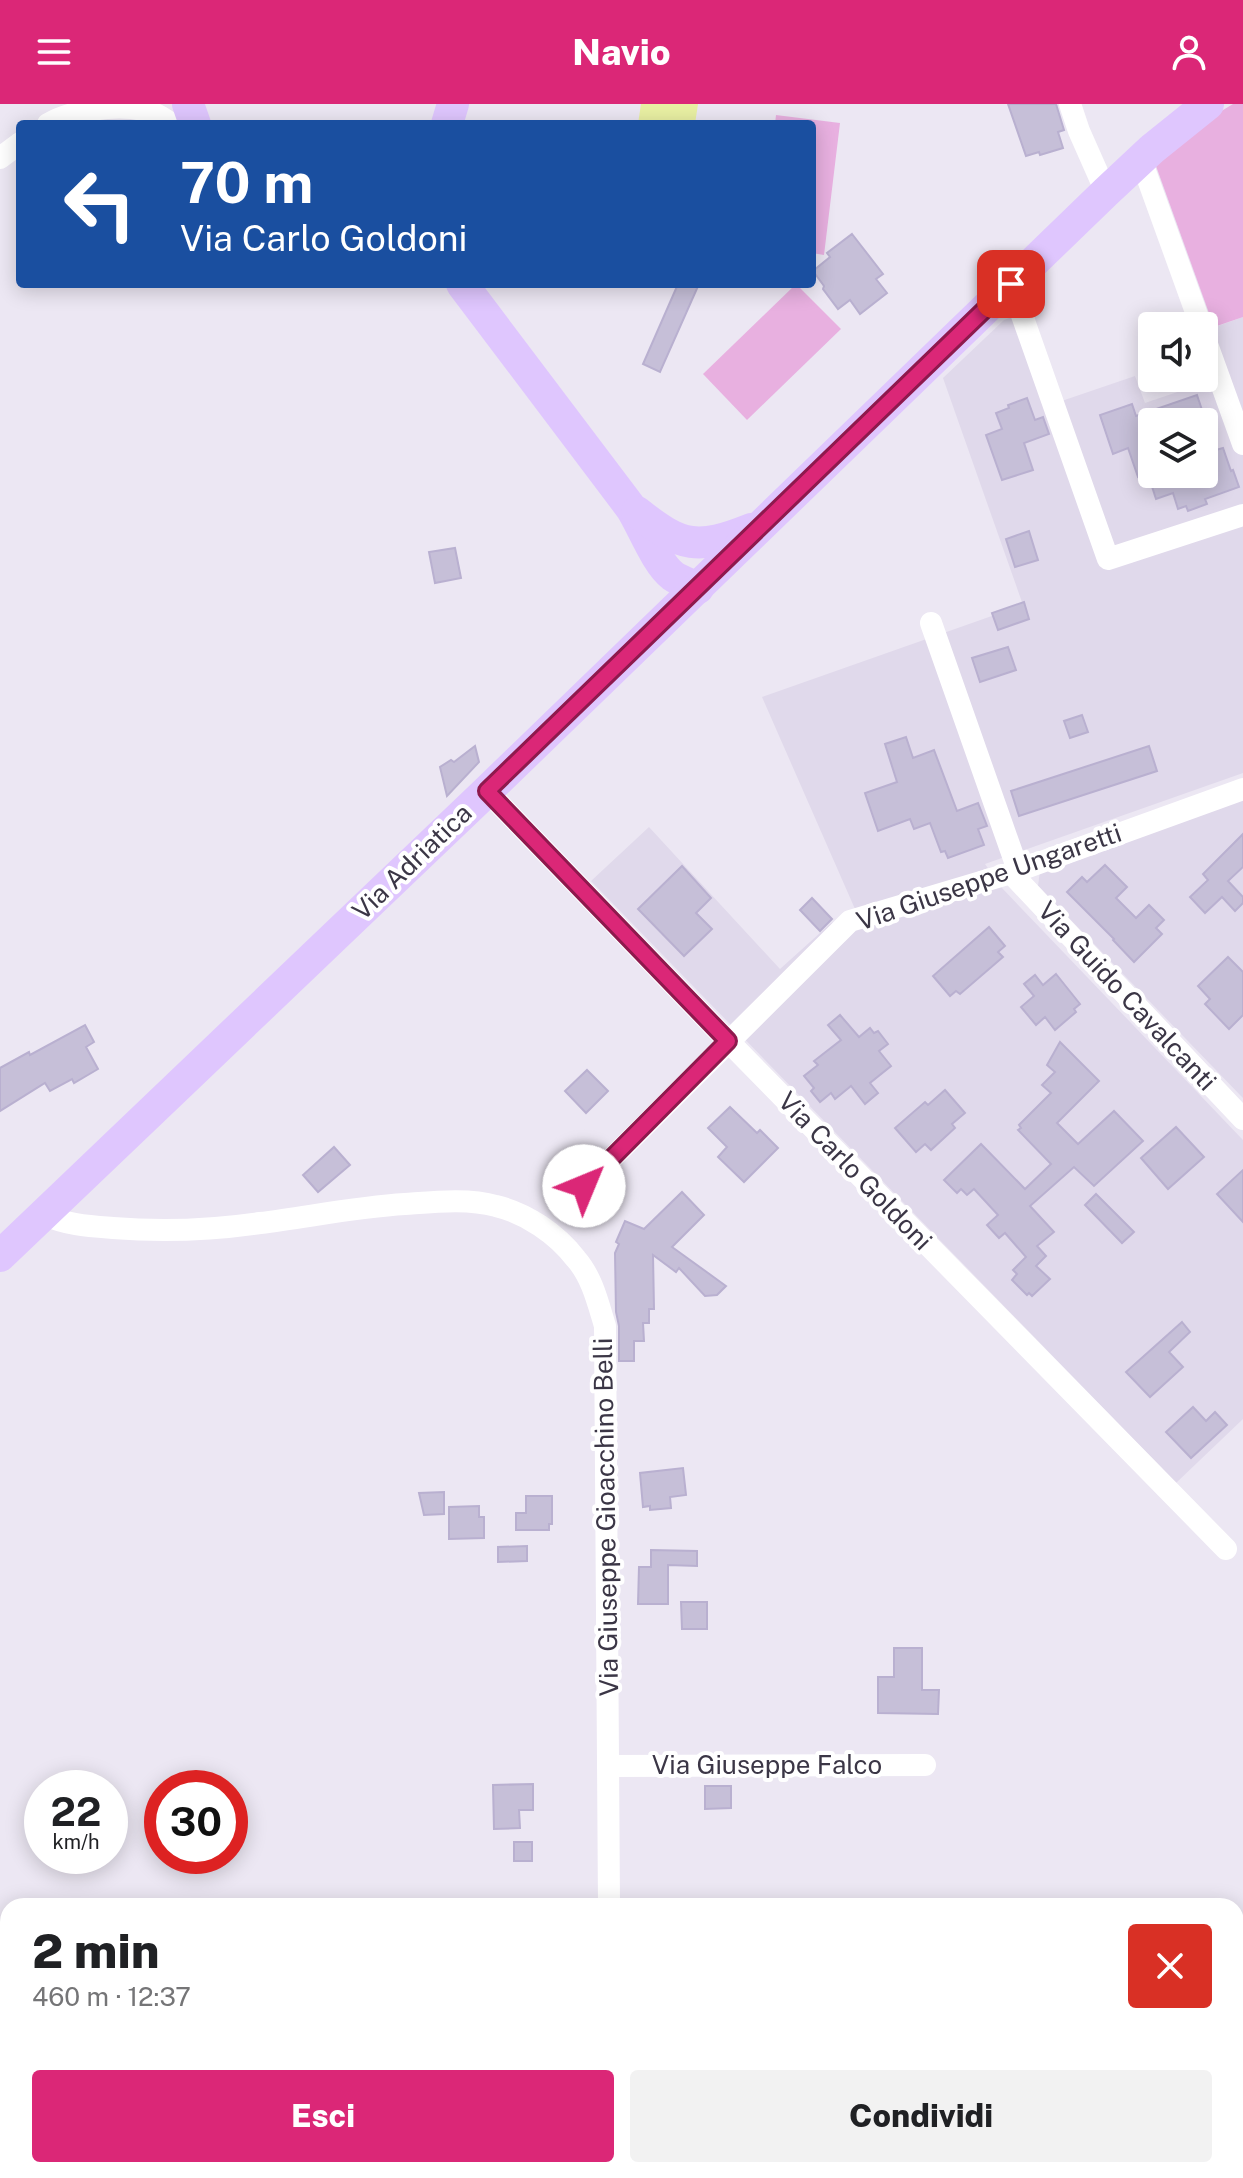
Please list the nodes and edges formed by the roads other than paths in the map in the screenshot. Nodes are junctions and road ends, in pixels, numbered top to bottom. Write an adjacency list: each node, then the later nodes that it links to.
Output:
1 (1070, 104): 7 (street)
2 (1208, 104): 6 (street, Via Adriatica)
3 (107, 107): 4 (street); 5 (street)
4 (57, 120)
5 (166, 120)
6 (1141, 160): 7 (street, Via Adriatica); 10 (street)
7 (1106, 192): 8 (street, Via Adriatica)
8 (1011, 284): 13 (street); 14 (street, Via Adriatica)
9 (465, 288): 15 (street)
10 (1196, 312)
11 (1218, 375): 12 (street)
12 (1243, 444)
13 (1243, 515)
14 (761, 525): 15 (street); 16 (street, Via Adriatica)
15 (665, 547): 16 (street); 18 (street)
16 (698, 588): 18 (street, Via Adriatica)
17 (931, 623): 21 (street)
18 (636, 647): 20 (street, Via Adriatica)
19 (1243, 789): 21 (street, Via Giuseppe Ungaretti)
20 (487, 791): 22 (street, Via Carlo Goldoni); 25 (street, Via Adriatica)
21 (1014, 872): 22 (street, Via Giuseppe Ungaretti); 23 (street, Via Guido Cavalcanti)
22 (728, 1041): 24 (street, Via Giuseppe Ungaretti); 27 (street, Via Carlo Goldoni)
23 (1243, 1119)
24 (584, 1186)
25 (42, 1214): 26 (street, Via Adriatica); 29 (street, Via Giuseppe Gioacchino Belli)
26 (0, 1256)
27 (1226, 1549)
28 (925, 1765): 29 (street, Via Giuseppe Falco)
29 (608, 1766): 30 (street, Via Giuseppe Gioacchino Belli)
30 (609, 1898)

